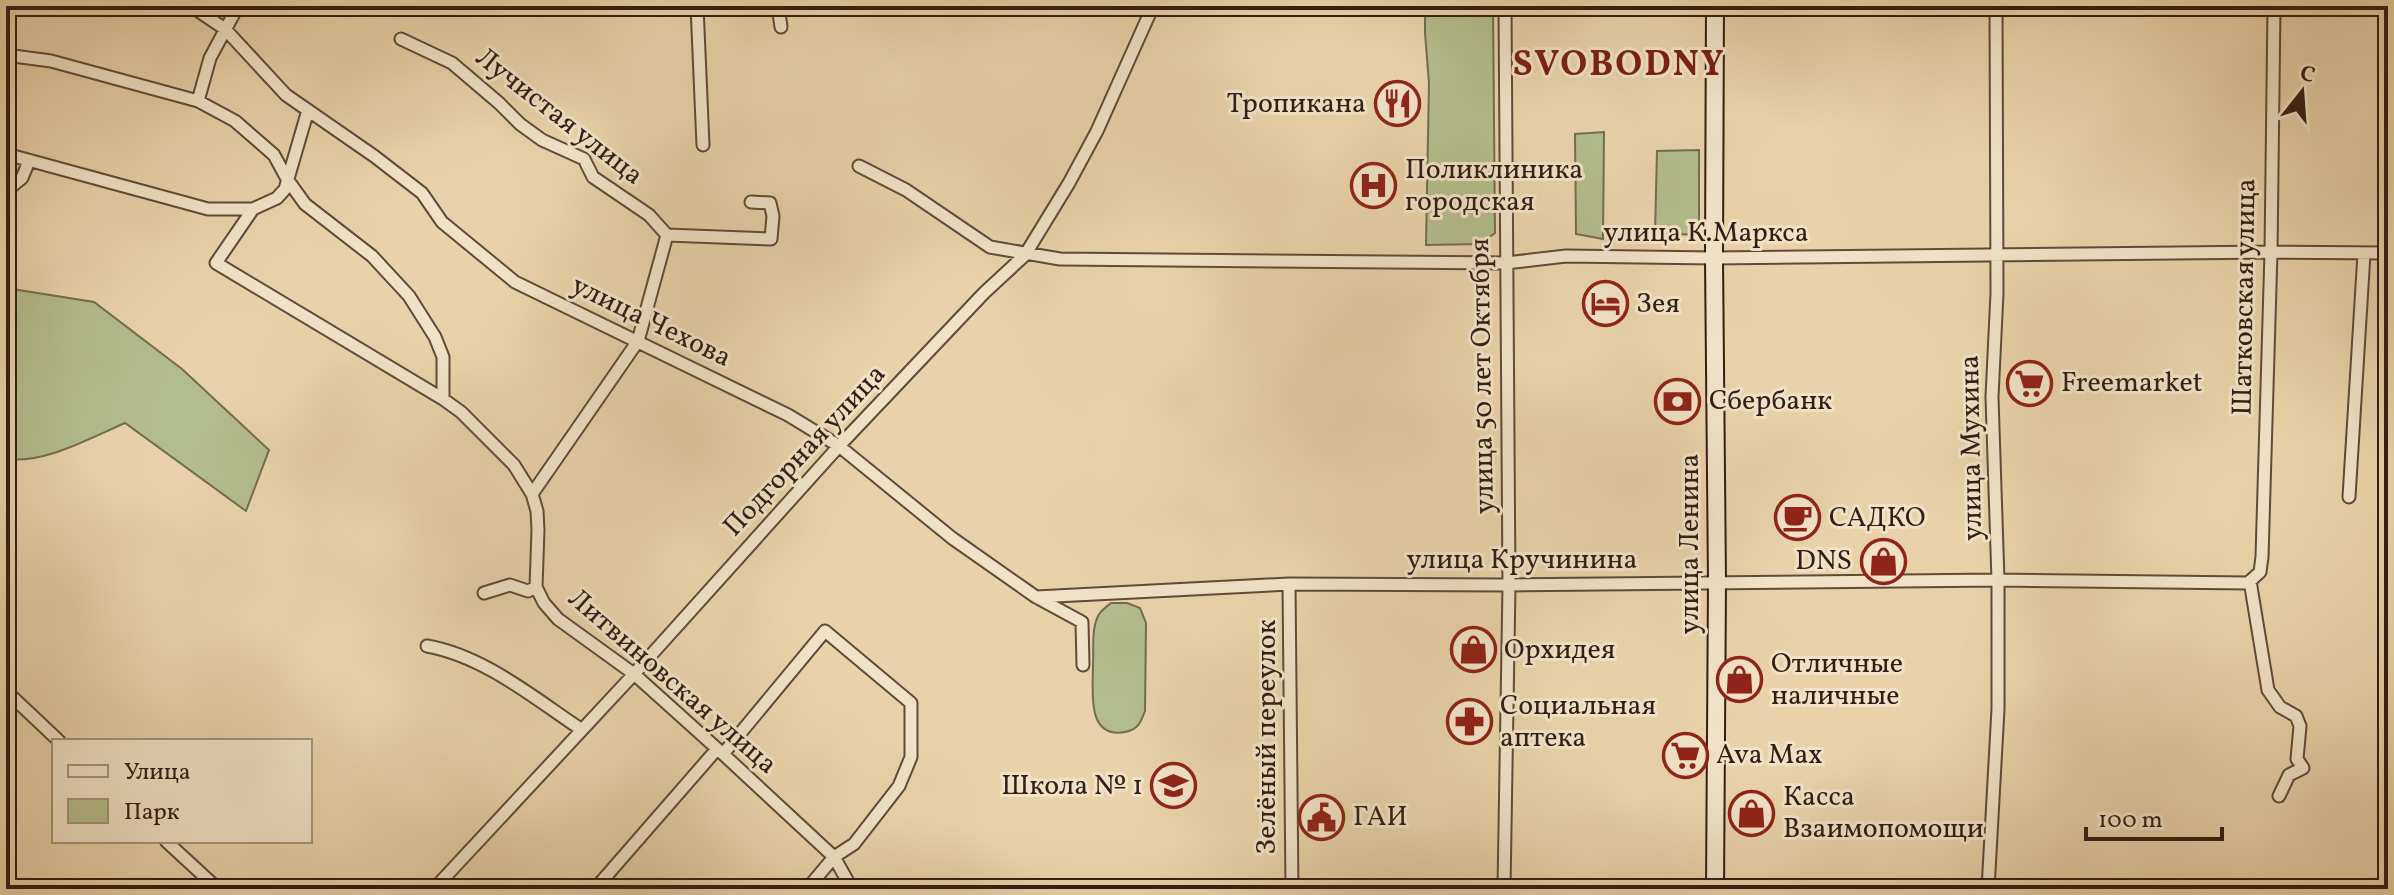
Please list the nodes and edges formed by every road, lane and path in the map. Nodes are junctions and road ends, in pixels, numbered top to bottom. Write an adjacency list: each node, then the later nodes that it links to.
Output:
1 (191, 6): 11 (street, улица Чехова)
2 (238, 6): 11 (street)
3 (697, 6): 16 (street)
4 (778, 6): 10 (street)
5 (1153, 6): 28 (street, Подгорная улица)
6 (1505, 6): 31 (street, улица 50 лет Октября)
7 (1715, 6): 30 (main road, улица Ленина)
8 (1996, 6): 29 (street, улица Мухина)
9 (2274, 6): 25 (street, Шатковская улица)
10 (781, 27)
11 (225, 29): 14 (street); 15 (street, улица Чехова)
12 (401, 39): 24 (street, Лучистая улица)
13 (6, 55): 14 (street)
14 (198, 101): 20 (street)
15 (308, 110): 20 (street); 32 (street, улица Чехова)
16 (703, 145)
17 (6, 154): 18 (street)
18 (29, 161): 21 (street); 23 (street)
19 (859, 166): 28 (street, улица К.Маркса)
20 (287, 179): 23 (street); 33 (street)
21 (6, 191)
22 (751, 202): 24 (street)
23 (253, 209): 33 (street, Литвиновская улица)
24 (667, 235): 32 (street)
25 (2271, 252): 27 (street, улица К.Маркса); 29 (street, улица К.Маркса); 39 (street, Шатковская улица)
26 (2388, 253): 27 (street, улица К.Маркса)
27 (2364, 254): 36 (street)
28 (1025, 255): 31 (street, улица К.Маркса); 34 (street, Подгорная улица)
29 (1996, 256): 30 (street, улица К.Маркса); 37 (street, улица Мухина)
30 (1714, 258): 31 (street, улица К.Маркса); 38 (main road, улица Ленина)
31 (1506, 263): 41 (street, улица 50 лет Октября)
32 (638, 341): 34 (street, улица Чехова); 35 (street)
33 (443, 399): 35 (street, Литвиновская улица)
34 (839, 446): 44 (street, улица Чехова); 47 (street, Подгорная улица)
35 (532, 494): 42 (street, Литвиновская улица)
36 (2349, 497)
37 (1998, 580): 38 (street, улица Кручинина); 39 (street, улица Кручинина); 63 (street, улица Мухина)
38 (1717, 582): 41 (street, улица Кручинина); 62 (main road, улица Ленина)
39 (2249, 582): 52 (street)
40 (1289, 584): 41 (street, улица Кручинина); 44 (street, улица Кручинина); 60 (street, Зелёный переулок)
41 (1509, 585): 61 (street, улица 50 лет Октября)
42 (536, 587): 43 (street); 47 (street, Литвиновская улица)
43 (484, 593)
44 (1036, 597): 46 (street, улица Чехова)
45 (427, 646): 49 (street)
46 (1083, 665)
47 (634, 674): 49 (street, Подгорная улица); 51 (street, Литвиновская улица)
48 (6, 691): 50 (street)
49 (582, 730): 56 (street, Подгорная улица)
50 (57, 739)
51 (720, 751): 54 (street, Литвиновская улица); 54 (street); 57 (street)
52 (2279, 796)
53 (168, 843): 55 (street)
54 (834, 857): 58 (street); 59 (street, Литвиновская улица)
55 (218, 889)
56 (434, 889)
57 (595, 889)
58 (807, 889)
59 (852, 889)
60 (1292, 889)
61 (1504, 889)
62 (1715, 889)
63 (1988, 889)

